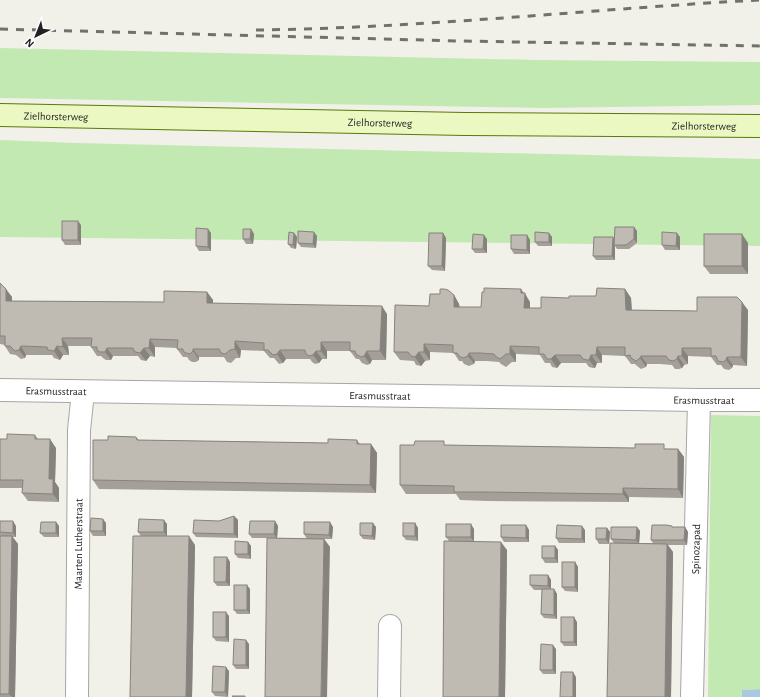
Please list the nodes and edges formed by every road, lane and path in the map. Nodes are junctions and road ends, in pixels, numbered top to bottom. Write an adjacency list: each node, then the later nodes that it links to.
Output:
1 (0, 115): 2 (main road, Zielhorsterweg)
2 (760, 126)
3 (0, 390): 4 (street, Erasmusstraat)
4 (83, 392): 5 (street, Erasmusstraat); 8 (street, Maarten Lutherstraat)
5 (699, 400): 6 (street, Erasmusstraat); 10 (street, Spinozapad)
6 (760, 400)
7 (390, 626): 9 (street)
8 (77, 697)
9 (389, 697)
10 (692, 697)

